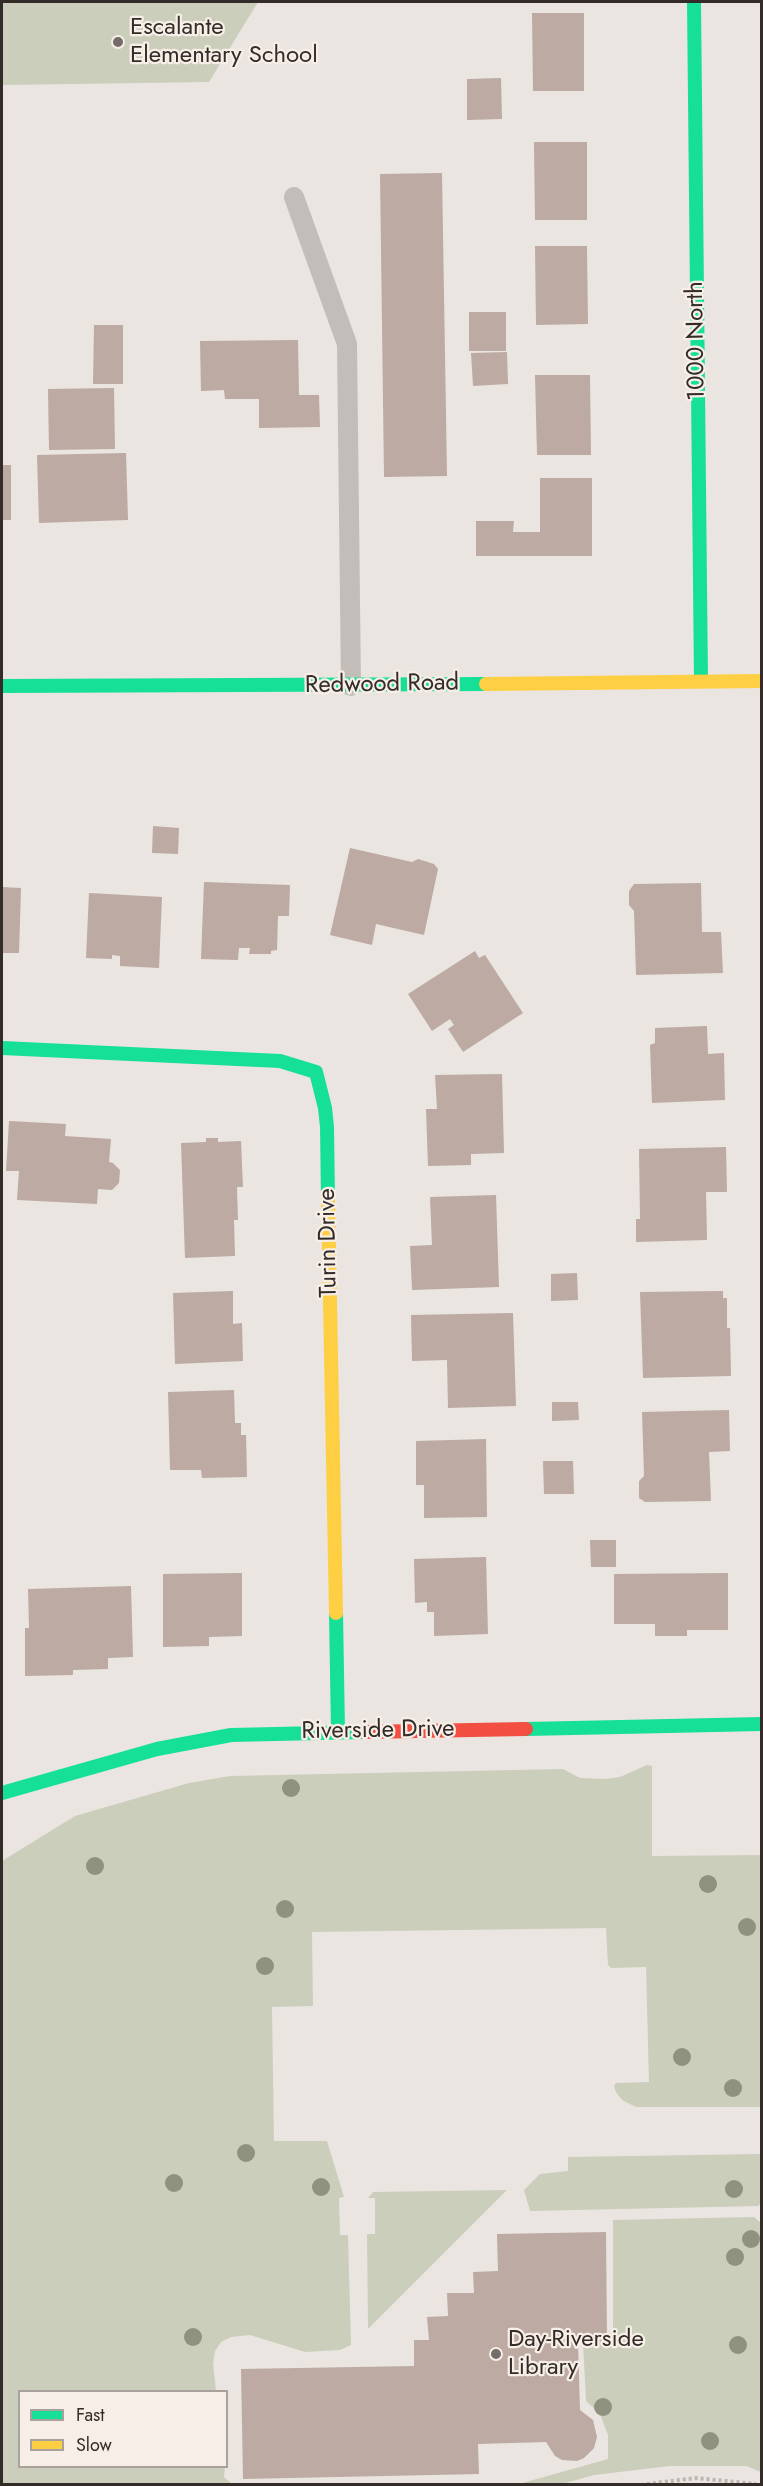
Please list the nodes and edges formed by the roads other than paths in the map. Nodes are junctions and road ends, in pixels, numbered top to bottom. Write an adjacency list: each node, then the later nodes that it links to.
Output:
1 (694, 2): 3 (street, 1000 North)
2 (294, 197): 6 (lane)
3 (701, 681): 4 (street, Redwood Road); 6 (street, Redwood Road)
4 (762, 681)
5 (2, 686): 6 (street, Redwood Road)
6 (351, 686)
7 (2, 1048): 9 (street, Turin Drive)
8 (762, 1724): 9 (street, Riverside Drive)
9 (338, 1731): 10 (street, Riverside Drive)
10 (2, 1793)

